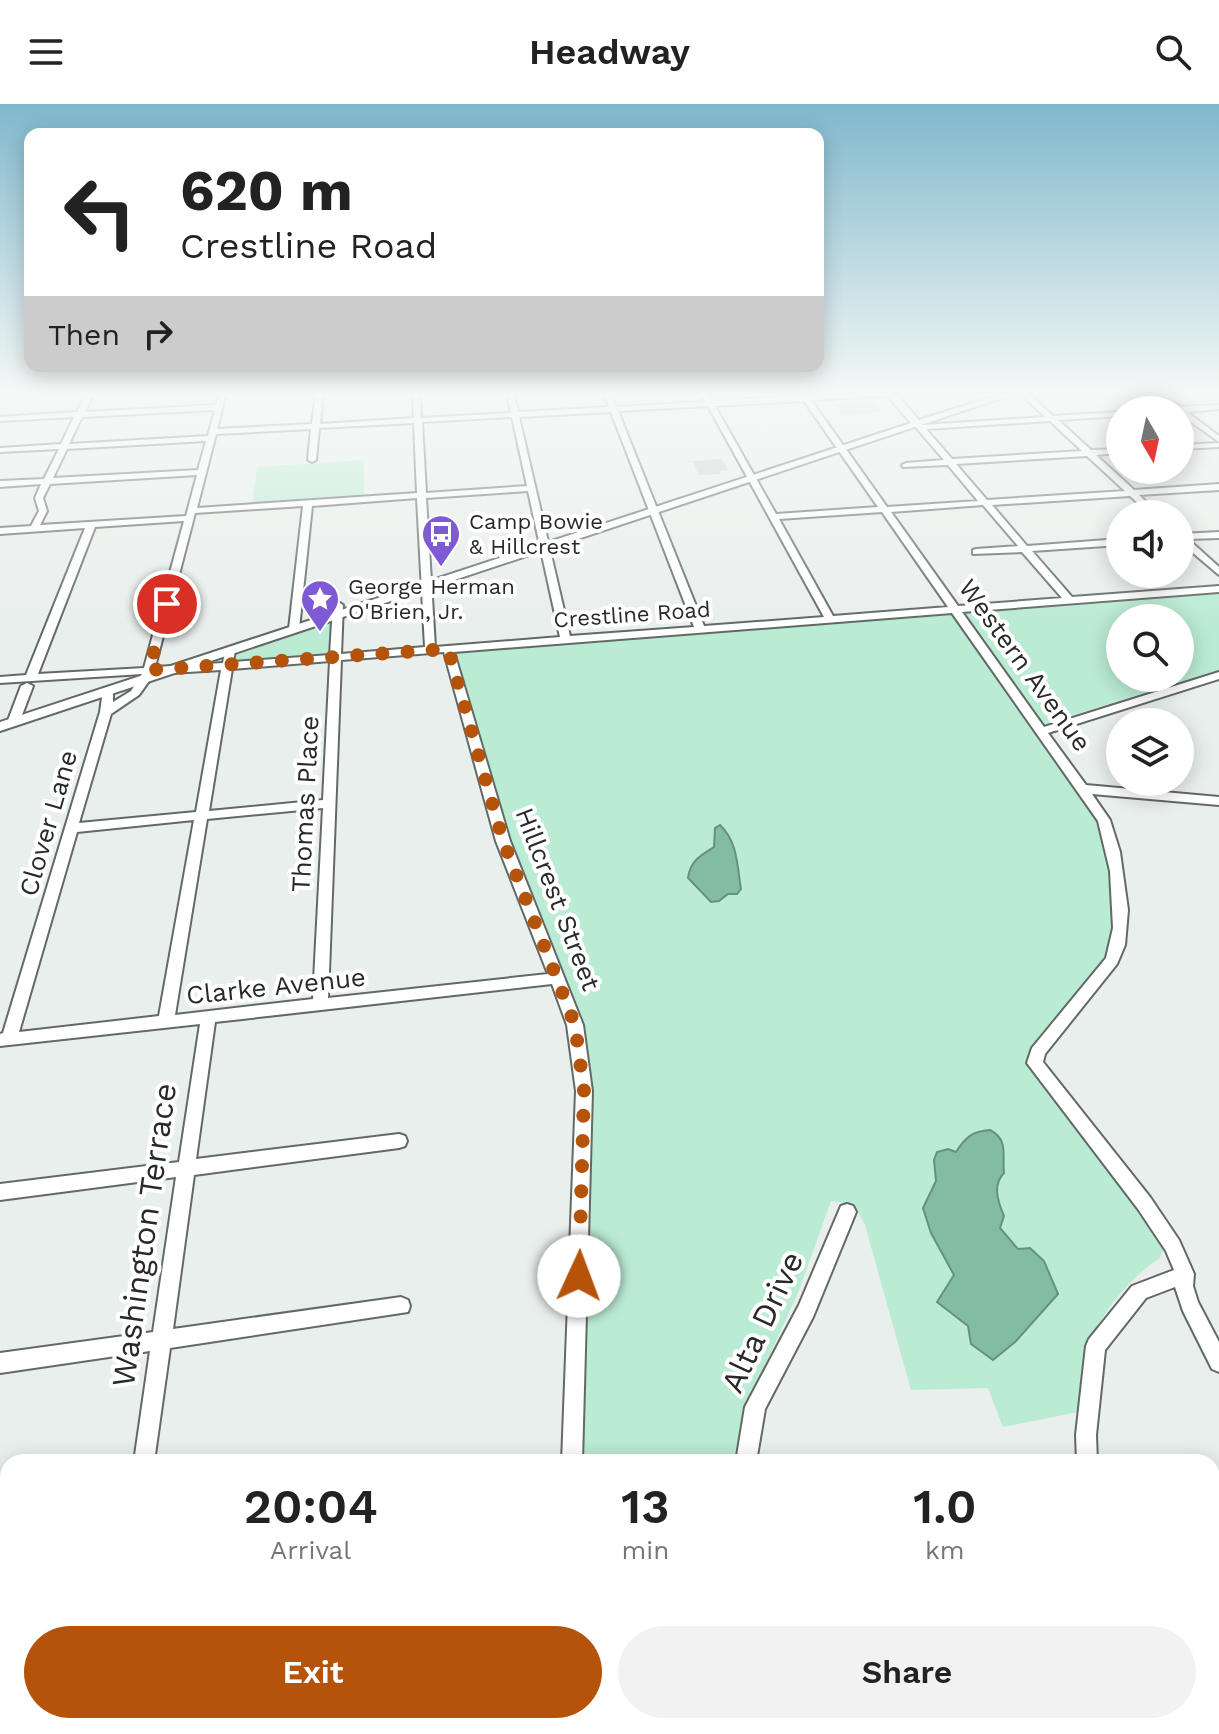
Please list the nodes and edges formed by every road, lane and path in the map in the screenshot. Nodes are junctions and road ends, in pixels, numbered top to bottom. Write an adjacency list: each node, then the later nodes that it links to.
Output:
1 (53, 469): 13 (street)
2 (203, 469): 11 (street)
3 (420, 469): 18 (street)
4 (528, 469): 16 (street)
5 (637, 469): 22 (street)
6 (746, 469): 12 (street)
7 (768, 469): 12 (main road)
8 (856, 469): 23 (street, Western Avenue)
9 (957, 469): 21 (street)
10 (1106, 469): 17 (street)
11 (202, 472): 13 (street); 24 (street)
12 (749, 475): 22 (main road); 25 (street)
13 (47, 481): 14 (street); 27 (street)
14 (0, 484)
15 (1219, 487): 17 (street)
16 (533, 488): 18 (street); 31 (street)
17 (1132, 493): 19 (street); 21 (street)
18 (421, 496): 20 (street); 37 (street)
19 (1140, 500)
20 (308, 503): 24 (street); 43 (street)
21 (985, 503): 23 (street); 33 (street)
22 (652, 507): 31 (main road); 44 (street)
23 (885, 510): 25 (street); 40 (street, Western Avenue)
24 (190, 514): 26 (street); 51 (street)
25 (772, 517): 42 (street)
26 (91, 525): 27 (street); 55 (street)
27 (34, 529): 28 (street)
28 (0, 531)
29 (1219, 535): 30 (street)
30 (1194, 536)
31 (545, 543): 37 (main road); 45 (street)
32 (1106, 543): 33 (street)
33 (1025, 548): 35 (street); 39 (street)
34 (1194, 550): 36 (street)
35 (976, 552)
36 (1219, 572)
37 (426, 581): 41 (main road); 47 (street)
38 (1219, 589): 39 (street, Crestline Road)
39 (1070, 601): 40 (street, Crestline Road)
40 (955, 609): 42 (street, Crestline Road); 59 (street, Western Avenue)
41 (338, 610): 43 (main road); 49 (street, Thomas Place)
42 (830, 619): 44 (street, Crestline Road)
43 (295, 624): 48 (main road); 51 (main road)
44 (700, 629): 45 (street, Crestline Road)
45 (566, 640): 46 (street, Crestline Road)
46 (448, 649): 47 (street, Crestline Road); 65 (street, Hillcrest Street)
47 (430, 650): 49 (street, Crestline Road)
48 (230, 651): 50 (street); 52 (main road)
49 (336, 658): 50 (street, Crestline Road); 62 (street, Thomas Place)
50 (227, 666): 52 (street, Crestline Road); 63 (street)
51 (146, 671): 52 (main road); 55 (street); 56 (main road); 57 (street); 58 (main road)
52 (170, 671)
53 (1219, 675): 59 (street)
54 (0, 680): 55 (street)
55 (29, 681): 58 (street)
56 (109, 690): 57 (street, Clover Lane); 58 (main road)
57 (106, 712): 64 (street, Clover Lane)
58 (8, 719)
59 (1042, 731): 60 (street, Western Avenue)
60 (1084, 789): 61 (street); 74 (street, Western Avenue)
61 (1219, 801)
62 (329, 803): 63 (street); 66 (street, Thomas Place)
63 (199, 815): 64 (street); 68 (street)
64 (71, 828): 69 (street, Clover Lane)
65 (558, 978): 66 (street, Clarke Avenue); 80 (street, Hillcrest Street)
66 (320, 1005): 67 (street, Clarke Avenue)
67 (208, 1018): 68 (street, Clarke Avenue); 71 (street, Washington Terrace)
68 (166, 1022): 69 (street, Clarke Avenue)
69 (4, 1040)
70 (399, 1141): 71 (street)
71 (186, 1169): 72 (street); 76 (street, Washington Terrace)
72 (0, 1192)
73 (847, 1212): 81 (street, Alta Drive)
74 (1185, 1274): 77 (street); 82 (street)
75 (401, 1306): 76 (street)
76 (162, 1339): 78 (street); 79 (street, Washington Terrace)
77 (1219, 1362)
78 (0, 1363)
79 (145, 1454)
80 (572, 1454)
81 (747, 1454)
82 (1087, 1454)

